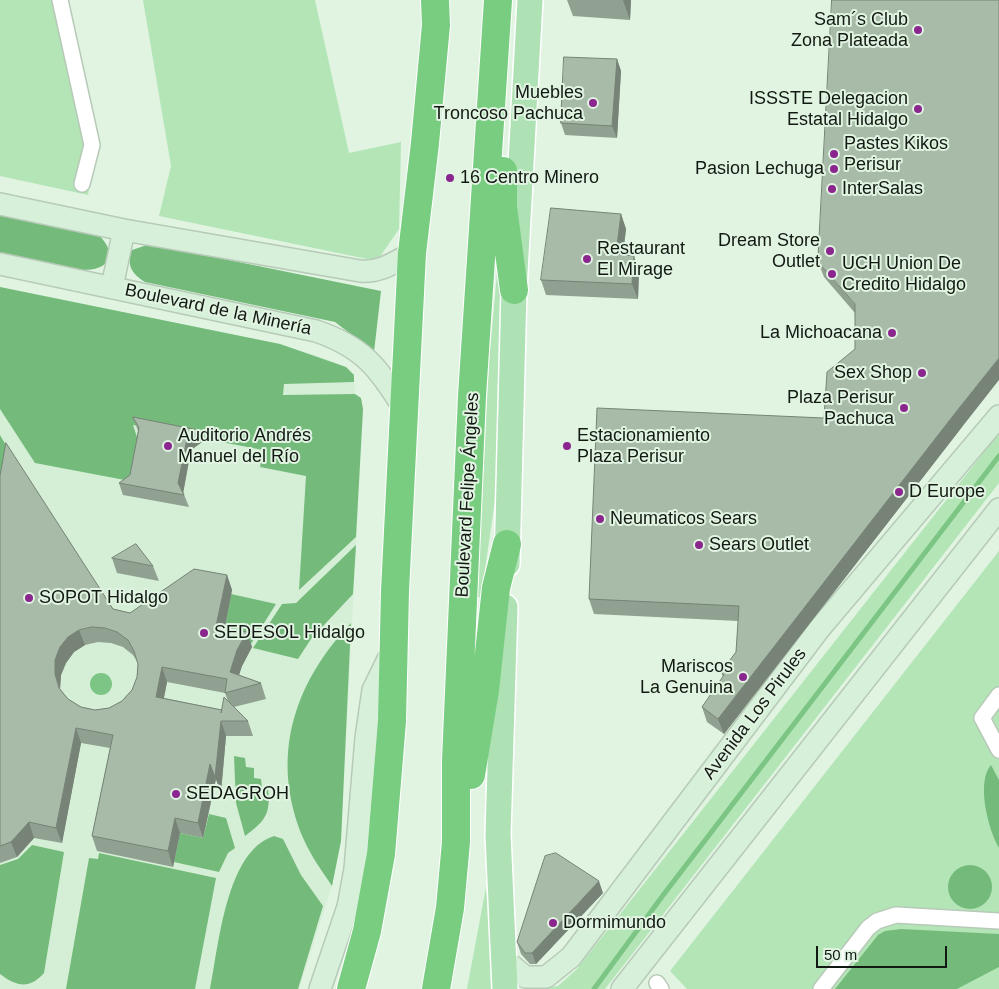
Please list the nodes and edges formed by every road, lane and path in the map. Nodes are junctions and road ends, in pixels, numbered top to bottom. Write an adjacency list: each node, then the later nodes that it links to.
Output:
1 (60, 0): 6 (street)
2 (498, 0): 5 (highway, Boulevard Felipe Ángeles)
3 (530, 0): 12 (main road)
4 (432, 5): 9 (highway)
5 (494, 75): 12 (highway); 20 (highway, Boulevard Felipe Ángeles)
6 (82, 184)
7 (0, 204): 8 (street)
8 (124, 230): 9 (street); 11 (street)
9 (412, 253): 13 (highway)
10 (0, 264): 11 (street, Boulevard de la Minería)
11 (112, 287): 13 (street, Boulevard de la Minería)
12 (514, 290): 16 (main road)
13 (404, 409): 17 (highway)
14 (999, 416): 22 (street, Avenida Los Pirules)
15 (999, 509): 27 (street)
16 (507, 544): 20 (highway); 22 (main road)
17 (395, 647): 23 (street); 24 (highway)
18 (999, 695): 19 (street)
19 (999, 750)
20 (456, 842): 25 (highway, Boulevard Felipe Ángeles)
21 (999, 921): 28 (street)
22 (504, 959): 26 (main road)
23 (320, 989)
24 (351, 989)
25 (436, 989)
26 (505, 989)
27 (622, 989)
28 (821, 989)

